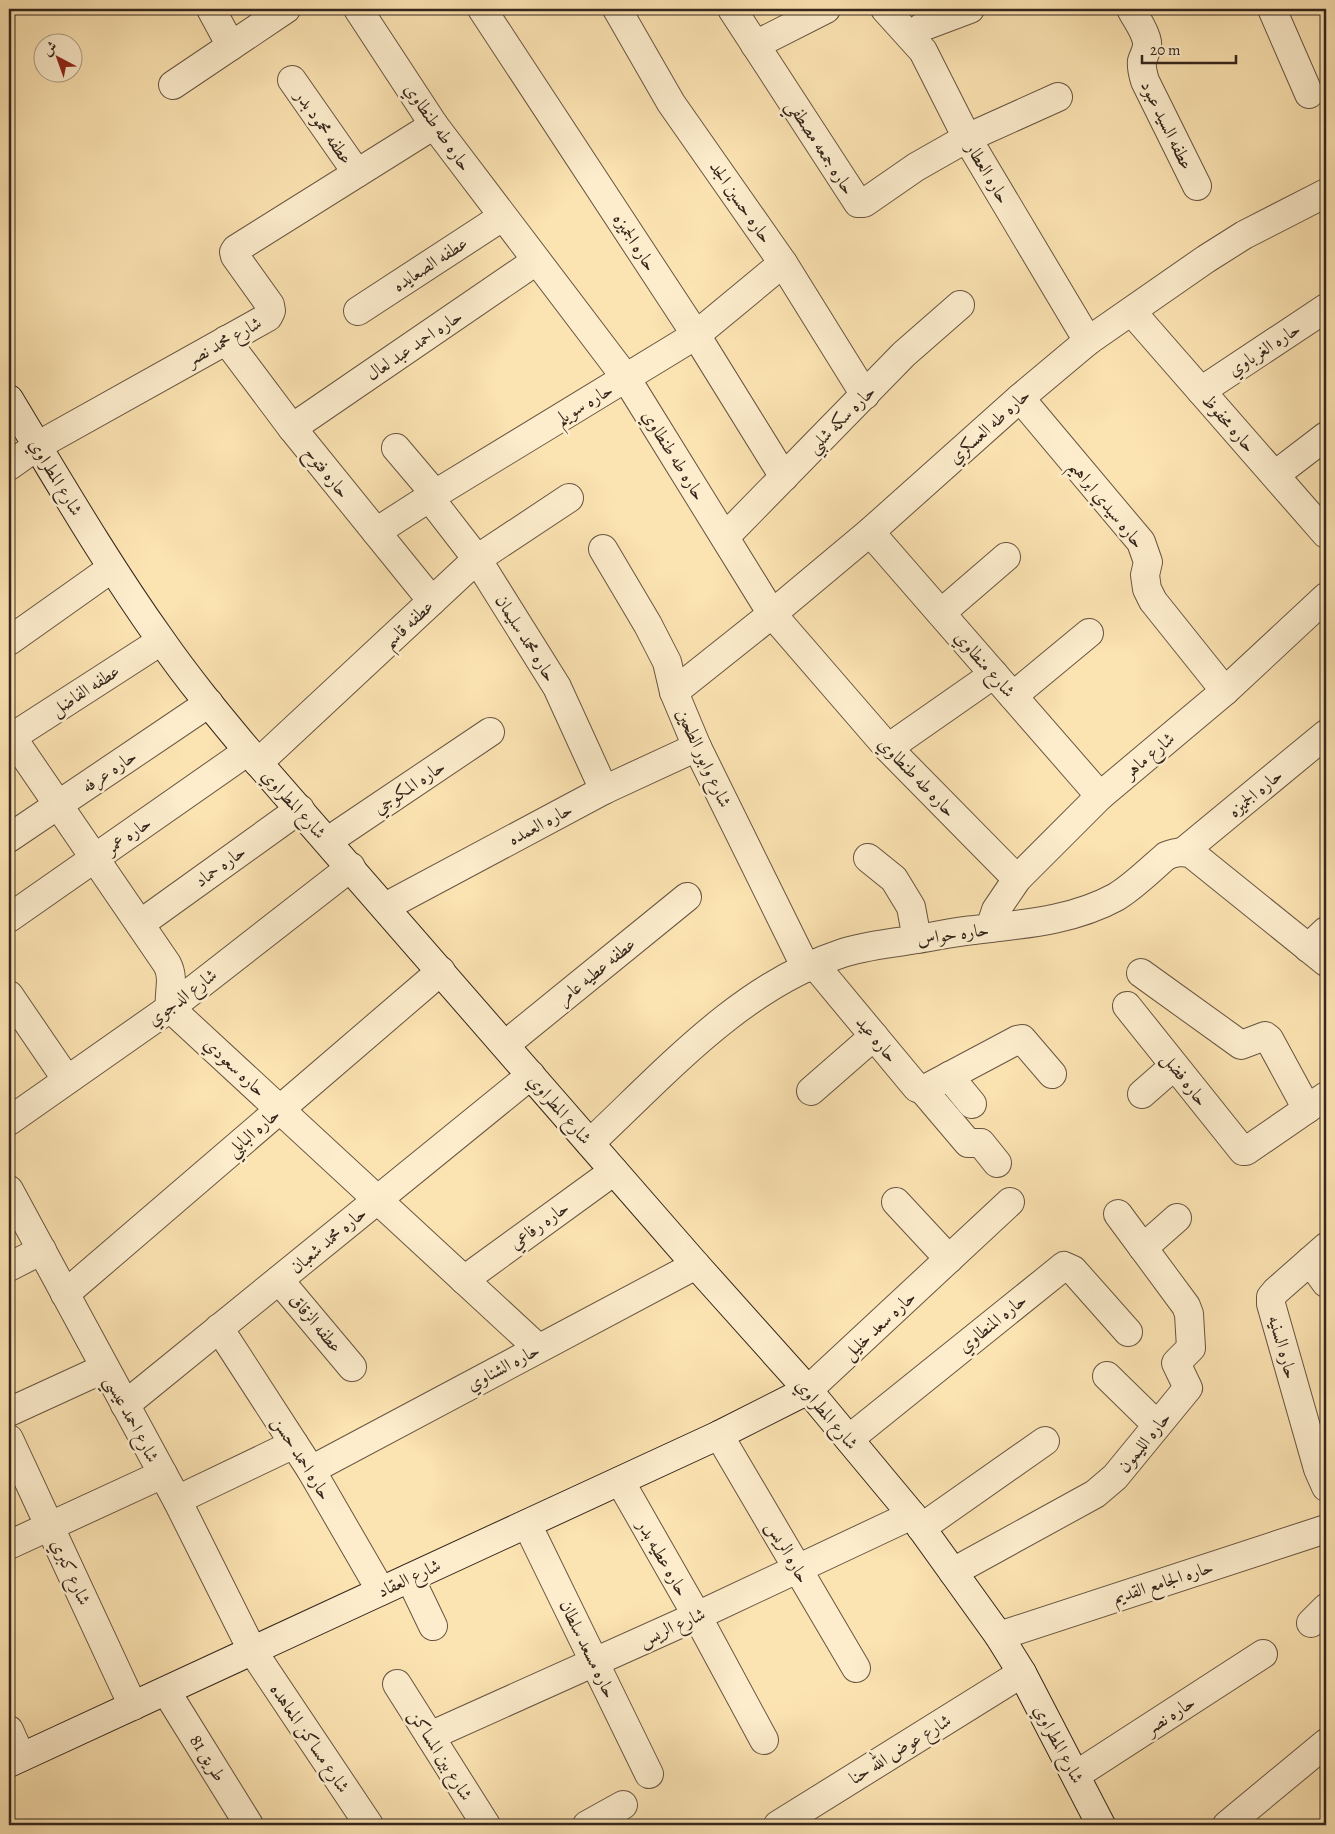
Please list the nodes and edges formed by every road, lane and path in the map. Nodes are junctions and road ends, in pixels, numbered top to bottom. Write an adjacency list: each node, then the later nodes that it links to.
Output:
1 (212, 9): 14 (street)
2 (286, 9): 14 (street)
3 (358, 9): 19 (street, حاره طه طنطاوي)
4 (482, 9): 31 (street, حاره الجميزه)
5 (617, 9): 26 (street, حاره حسين الجد)
6 (732, 9): 13 (street, حاره جمعه مصطفي)
7 (826, 9): 13 (street)
8 (885, 9): 12 (street, حاره العطار)
9 (970, 9): 12 (street)
10 (1131, 9): 22 (street, عطفه السيد عبود)
11 (1272, 9): 17 (street)
12 (921, 29): 20 (street, حاره العطار)
13 (755, 45): 20 (street, حاره جمعه مصطفي)
14 (231, 46): 16 (street)
15 (292, 80): 21 (street, عطفه محمود بدر)
16 (173, 85)
17 (1309, 94)
18 (1058, 98): 20 (street)
19 (434, 125): 21 (street, شارع محمد نصر); 24 (street, حاره طه طنطاوي)
20 (967, 138): 33 (street, حاره العطار)
21 (357, 173): 32 (street, شارع محمد نصر)
22 (1197, 186)
23 (1326, 193): 30 (street, حاره طه العسكري)
24 (502, 217): 25 (street, حاره طه طنطاوي); 29 (street, عطفه الصعايده)
25 (536, 261): 34 (street, حاره طه طنطاوي); 39 (street, حاره احمد عبد لعال)
26 (783, 263): 31 (street, حاره سويلم); 36 (street, حاره حسين الجد)
27 (960, 305): 36 (street, حاره سكه شلبي)
28 (1326, 308): 35 (street, حاره الغرباوي)
29 (358, 311)
30 (1132, 312): 33 (street, حاره طه العسكري); 35 (street, حاره محفوظ)
31 (696, 335): 34 (street, حاره سويلم); 45 (street, حاره الجميزه)
32 (226, 340): 39 (street, حاره فتوح); 41 (street, شارع محمد نصر)
33 (1088, 341): 37 (street, حاره طه العسكري)
34 (626, 378): 46 (street, حاره سويلم); 51 (street, حاره طه طنطاوي)
35 (1201, 391): 44 (street, حاره محفوظ)
36 (865, 395): 45 (street, حاره سكه شلبي)
37 (1020, 398): 49 (street, حاره طه العسكري); 64 (street, حاره سيدي ابراهيم)
38 (9, 399): 41 (street, شارع المطراوي)
39 (292, 428): 48 (street, حاره فتوح)
40 (1326, 436): 44 (street)
41 (38, 446): 43 (street, شارع محمد نصر); 55 (street, شارع المطراوي)
42 (396, 448): 46 (street, حاره محمد سليمان)
43 (9, 466)
44 (1275, 475): 50 (street, حاره محفوظ)
45 (784, 477): 51 (street, حاره سكه شلبي)
46 (432, 495): 48 (street, حاره سويلم); 54 (street, حاره محمد سليمان)
47 (569, 498): 54 (street, عطفه قاسم)
48 (376, 532): 57 (street, حاره فتوح)
49 (870, 532): 58 (street, شارع منطاوي); 59 (street, حاره طه العسكري)
50 (1326, 534)
51 (724, 538): 59 (street, حاره طه طنطاوي)
52 (603, 549): 65 (street, شارع وابور الطحين)
53 (1006, 557): 58 (street)
54 (477, 560): 57 (street, عطفه قاسم); 74 (street, حاره محمد سليمان)
55 (112, 568): 61 (street); 62 (street, شارع المطراوي)
56 (1326, 597): 64 (street, شارع ماهر)
57 (432, 601): 73 (street, عطفه قاسم)
58 (941, 613): 63 (street, شارع منطاوي)
59 (772, 614): 65 (street, حاره طه العسكري); 72 (street, حاره طه طنطاوي)
60 (1089, 633): 66 (street)
61 (9, 641)
62 (161, 641): 67 (street, شارع المطراوي); 70 (street, عطفه الفاضل)
63 (994, 674): 66 (street, شارع منطاوي); 72 (street)
64 (1225, 691): 75 (street, شارع ماهر)
65 (674, 692): 71 (street, شارع وابور الطحين)
66 (1013, 696): 75 (street, شارع منطاوي)
67 (209, 704): 73 (street, شارع المطراوي); 76 (street, حاره عرفه)
68 (490, 732): 79 (street, حاره المكوجي)
69 (1326, 734): 80 (street, حاره الجميزه)
70 (10, 736): 76 (street)
71 (697, 747): 74 (street, حاره العمده); 92 (street, شارع وابور الطحين)
72 (888, 748): 84 (street, حاره طه طنطاوي)
73 (253, 757): 77 (street, شارع المطراوي); 81 (street, حاره عمر)
74 (604, 790): 86 (street, حاره العمده)
75 (1100, 796): 84 (street, شارع ماهر)
76 (58, 805): 78 (street, حاره عرفه); 81 (street)
77 (300, 809): 79 (street, شارع المطراوي); 88 (street, حاره حماد)
78 (9, 838)
79 (328, 841): 83 (street, شارع المطراوي)
80 (1183, 852): 89 (street, حاره حواس); 91 (street)
81 (95, 858): 87 (street, حاره عمر); 88 (street)
82 (868, 858): 90 (street)
83 (351, 867): 86 (street, شارع المطراوي); 97 (street, شارع الدجوي)
84 (1017, 878): 89 (street, شارع ماهر)
85 (688, 897): 99 (street, عطفه عطيه عامر)
86 (385, 907): 93 (street, شارع المطراوي)
87 (9, 918)
88 (140, 924): 97 (street)
89 (990, 928): 90 (street, حاره حواس)
90 (917, 939): 92 (street, حاره حواس)
91 (1320, 947)
92 (810, 966): 98 (street, حاره عيد); 112 (street, حاره حواس)
93 (441, 971): 99 (street, شارع المطراوي); 110 (street, حاره البابلي)
94 (1141, 974): 108 (street)
95 (9, 995): 104 (street)
96 (1127, 1006): 100 (street, حاره فضل)
97 (170, 1008): 104 (street, شارع الدجوي); 110 (street, حاره سعودي)
98 (874, 1036): 105 (street, حاره عيد); 106 (street)
99 (505, 1045): 102 (street, شارع المطراوي)
100 (1174, 1066): 107 (street); 108 (street, حاره فضل)
101 (1052, 1074): 103 (street)
102 (530, 1075): 112 (street, شارع المطراوي); 116 (street, حاره محمد شعبان)
103 (949, 1076): 105 (street); 109 (street)
104 (67, 1080): 111 (street, شارع الدجوي)
105 (923, 1090): 113 (street, حاره عيد)
106 (811, 1091)
107 (1142, 1094)
108 (1317, 1103)
109 (972, 1104)
110 (280, 1109): 116 (street, حاره سعودي); 130 (street, حاره البابلي)
111 (9, 1121)
112 (590, 1143): 114 (street, شارع المطراوي)
113 (997, 1163)
114 (614, 1171): 125 (street, شارع المطراوي); 128 (street, حاره رفاعي)
115 (9, 1190): 122 (street, شارع احمد عيسي)
116 (377, 1199): 127 (street, حاره محمد شعبان); 128 (street, حاره سعودي)
117 (896, 1202): 124 (street)
118 (1010, 1202): 124 (street, حاره سعد خليل)
119 (1118, 1214): 121 (street, حاره الليمون)
120 (1178, 1218): 121 (street)
121 (1143, 1248): 140 (street, حاره الليمون)
122 (42, 1250): 126 (street); 130 (street, شارع احمد عيسي)
123 (1318, 1254): 129 (street); 148 (street, حاره السنيه)
124 (949, 1259): 137 (street, حاره سعد خليل)
125 (696, 1265): 133 (street, حاره الشناوي); 137 (street, شارع المطراوي)
126 (9, 1267)
127 (279, 1280): 131 (street, حاره محمد شعبان); 134 (street, عطفه الزقاق)
128 (464, 1280): 133 (street, حاره سعودي)
129 (1326, 1283)
130 (65, 1294): 135 (street, شارع احمد عيسي)
131 (219, 1328): 138 (street, حاره محمد شعبان); 145 (street, حاره احمد حسن)
132 (1128, 1332): 143 (street, حاره المنطاوي)
133 (538, 1348): 146 (street, حاره الشناوي)
134 (352, 1367)
135 (105, 1368): 138 (street, شارع احمد عيسي); 139 (street)
136 (1107, 1376): 140 (street)
137 (808, 1390): 141 (street, شارع العقاد); 143 (street, شارع المطراوي)
138 (125, 1405): 147 (street, شارع احمد عيسي)
139 (9, 1412)
140 (1157, 1425): 157 (street, حاره الليمون)
141 (719, 1435): 149 (street, شارع العقاد); 156 (street, حاره الريس)
142 (9, 1439): 153 (street, شارع كبري)
143 (849, 1439): 151 (street, شارع المطراوي)
144 (1045, 1441): 151 (street, شارع الريس)
145 (294, 1444): 146 (street, حاره احمد حسن); 150 (street)
146 (311, 1470): 159 (street, حاره احمد حسن)
147 (162, 1474): 150 (street, شارع احمد عيسي); 153 (street)
148 (1324, 1474)
149 (620, 1481): 152 (street, شارع العقاد); 160 (street, حاره عطيه بدر)
150 (177, 1500): 163 (street, شارع احمد عيسي)
151 (917, 1522): 156 (street, شارع الريس); 157 (street, شارع المطراوي)
152 (527, 1524): 158 (street, شارع العقاد); 165 (street, حاره مسعد سلطان)
153 (50, 1526): 155 (street); 170 (street, شارع كبري)
154 (1326, 1529): 162 (street, حاره الجامع القديم)
155 (9, 1545)
156 (798, 1570): 160 (street, شارع الريس); 166 (street, حاره الريس)
157 (953, 1572): 162 (street, شارع المطراوي)
158 (410, 1578): 159 (street, شارع العقاد); 161 (street)
159 (381, 1591): 163 (street, شارع العقاد)
160 (697, 1616): 165 (street, شارع الريس); 173 (street, حاره عطيه بدر)
161 (433, 1626)
162 (999, 1636): 167 (street, شارع المطراوي)
163 (252, 1650): 169 (street, شارع العقاد); 180 (street, شارع مساكن المعاهده)
164 (1263, 1654): 177 (street, حاره نصر)
165 (595, 1662): 172 (street, شارع الريس); 176 (street, حاره مسعد سلطان)
166 (856, 1668)
167 (1022, 1673): 177 (street, شارع المطراوي); 183 (street, شارع عوض الله حنا)
168 (396, 1684): 172 (street, شارع بين المساكن)
169 (166, 1691): 170 (street, شارع العقاد); 179 (street, طريق 81)
170 (133, 1706): 175 (street, شارع العقاد)
171 (9, 1730): 175 (street)
172 (430, 1736): 181 (street, شارع بين المساكن)
173 (764, 1740)
174 (1326, 1743): 185 (street)
175 (15, 1760)
176 (649, 1774)
177 (1076, 1775): 184 (street, شارع المطراوي)
178 (623, 1804): 182 (street)
179 (249, 1825)
180 (369, 1825)
181 (486, 1825)
182 (587, 1825)
183 (778, 1825)
184 (1102, 1825)
185 (1227, 1825)

